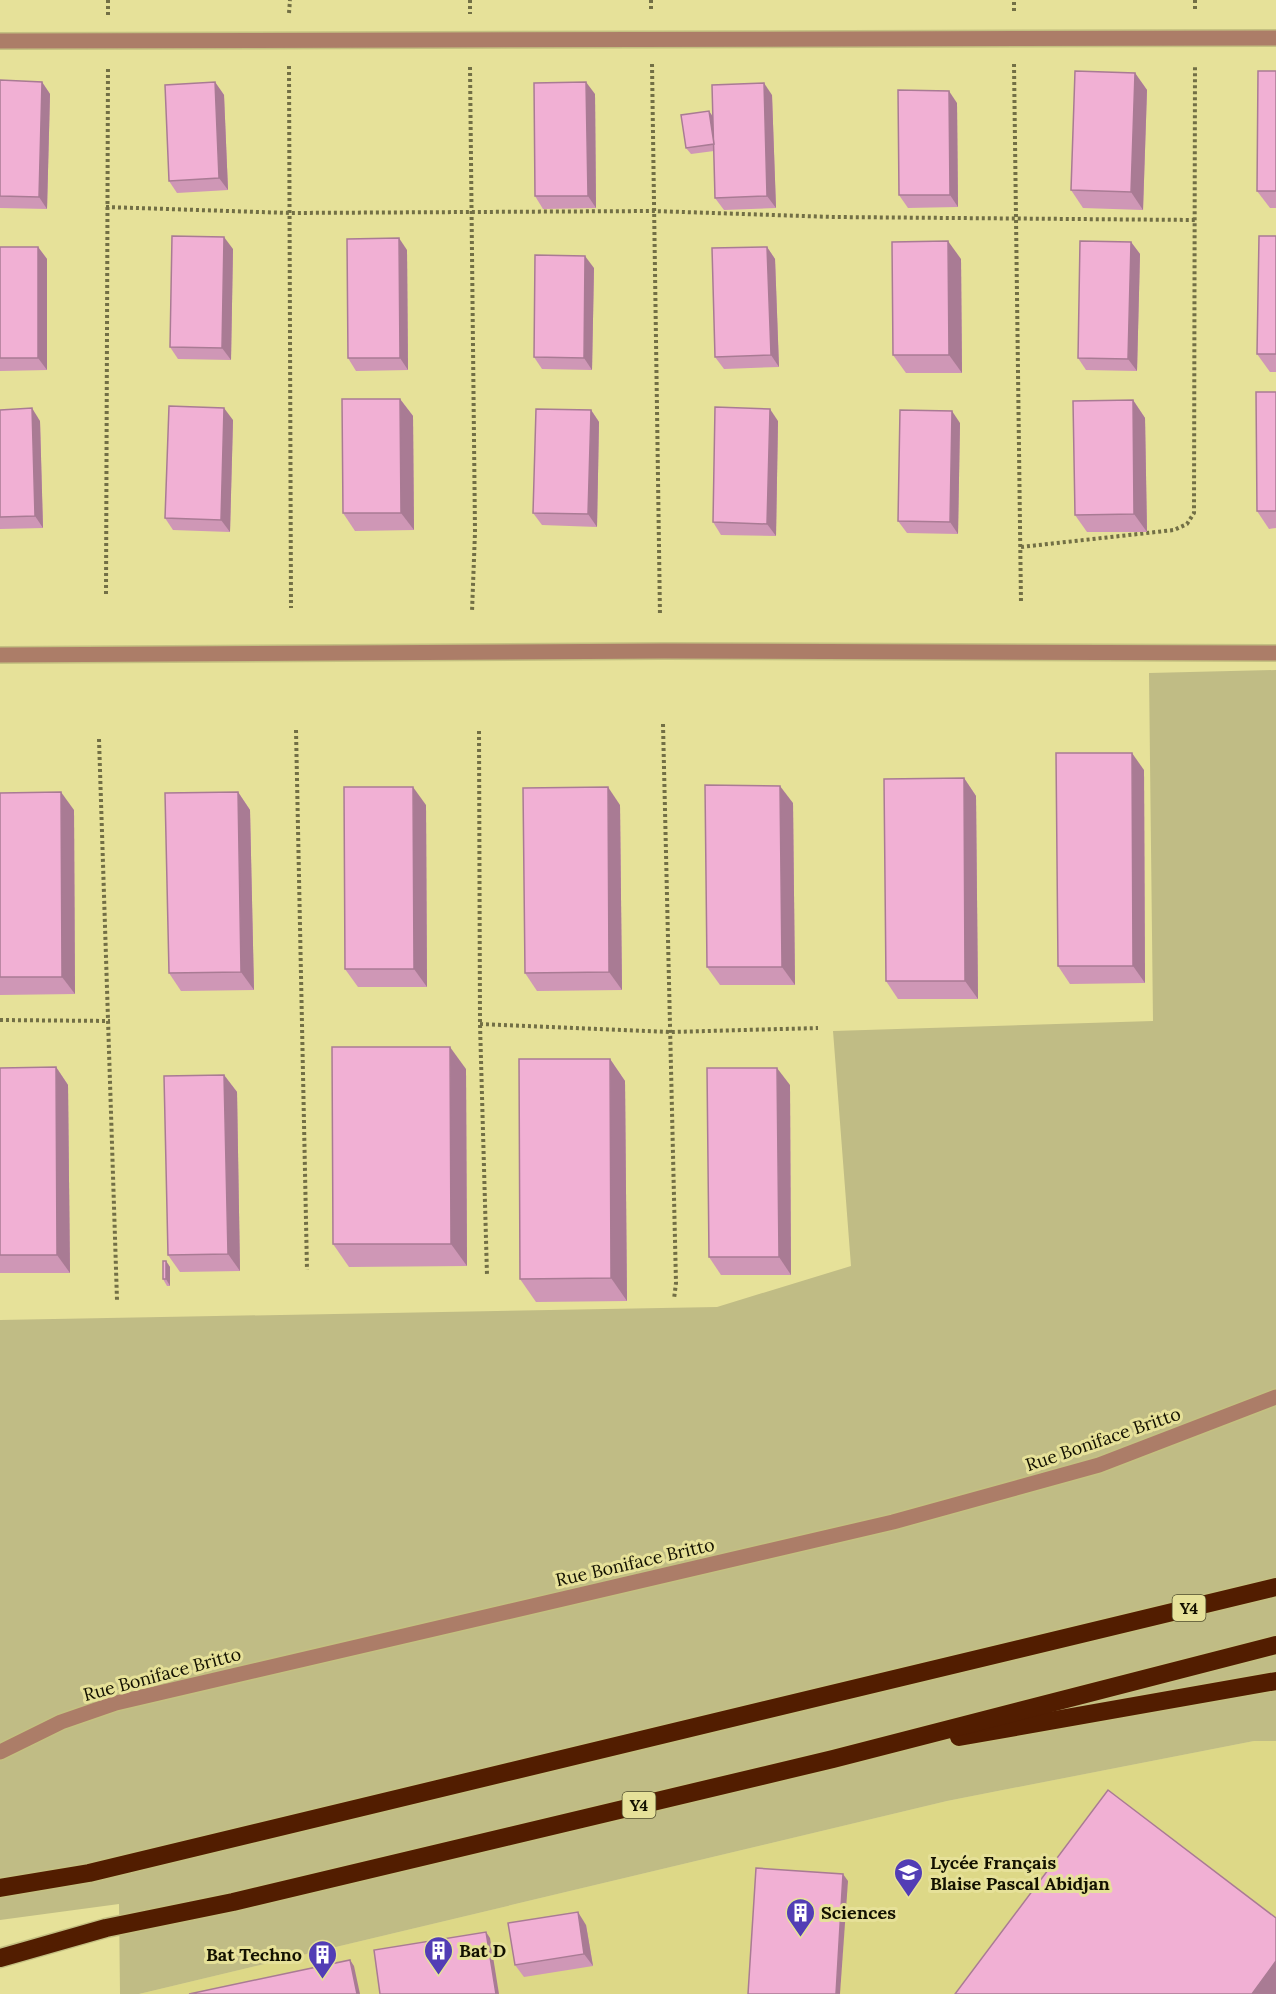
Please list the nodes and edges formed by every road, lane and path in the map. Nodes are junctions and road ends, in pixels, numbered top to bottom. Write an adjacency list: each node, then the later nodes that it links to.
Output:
1 (108, 0): 11 (path)
2 (290, 0): 12 (path)
3 (470, 0): 13 (path)
4 (651, 0): 10 (path)
5 (1014, 0): 7 (path)
6 (1195, 0): 8 (path)
7 (1014, 38): 8 (street); 10 (street); 19 (path)
8 (1195, 38): 9 (street); 20 (path)
9 (1276, 38)
10 (652, 39): 13 (street); 16 (path)
11 (108, 40): 12 (street); 14 (street); 15 (path)
12 (289, 40): 13 (street); 17 (path)
13 (470, 40): 18 (path)
14 (0, 41)
15 (106, 207): 17 (path); 22 (path)
16 (654, 211): 18 (path); 19 (path); 26 (path)
17 (290, 213): 18 (path); 24 (path)
18 (472, 214): 25 (path)
19 (1017, 219): 20 (path); 21 (path)
20 (1195, 219): 21 (path)
21 (1021, 547): 23 (path)
22 (106, 594)
23 (1022, 603)
24 (291, 608)
25 (472, 612)
26 (660, 615)
27 (1276, 653): 28 (street)
28 (0, 655)
29 (663, 723): 37 (path)
30 (296, 730): 38 (path)
31 (479, 731): 35 (path)
32 (99, 739): 34 (path)
33 (0, 1020): 34 (path)
34 (110, 1021): 41 (path)
35 (480, 1023): 37 (path); 39 (path)
36 (818, 1028): 37 (path)
37 (671, 1032): 40 (path)
38 (307, 1270)
39 (487, 1275)
40 (674, 1299)
41 (117, 1300)
42 (1276, 1397): 46 (street, Rue Boniface Britto)
43 (1276, 1587): 48 (highway, Y4)
44 (1276, 1645): 47 (highway, Y4)
45 (1276, 1681): 47 (highway)
46 (0, 1752)
47 (833, 1759): 49 (highway, Y4)
48 (0, 1888)
49 (0, 1958)

